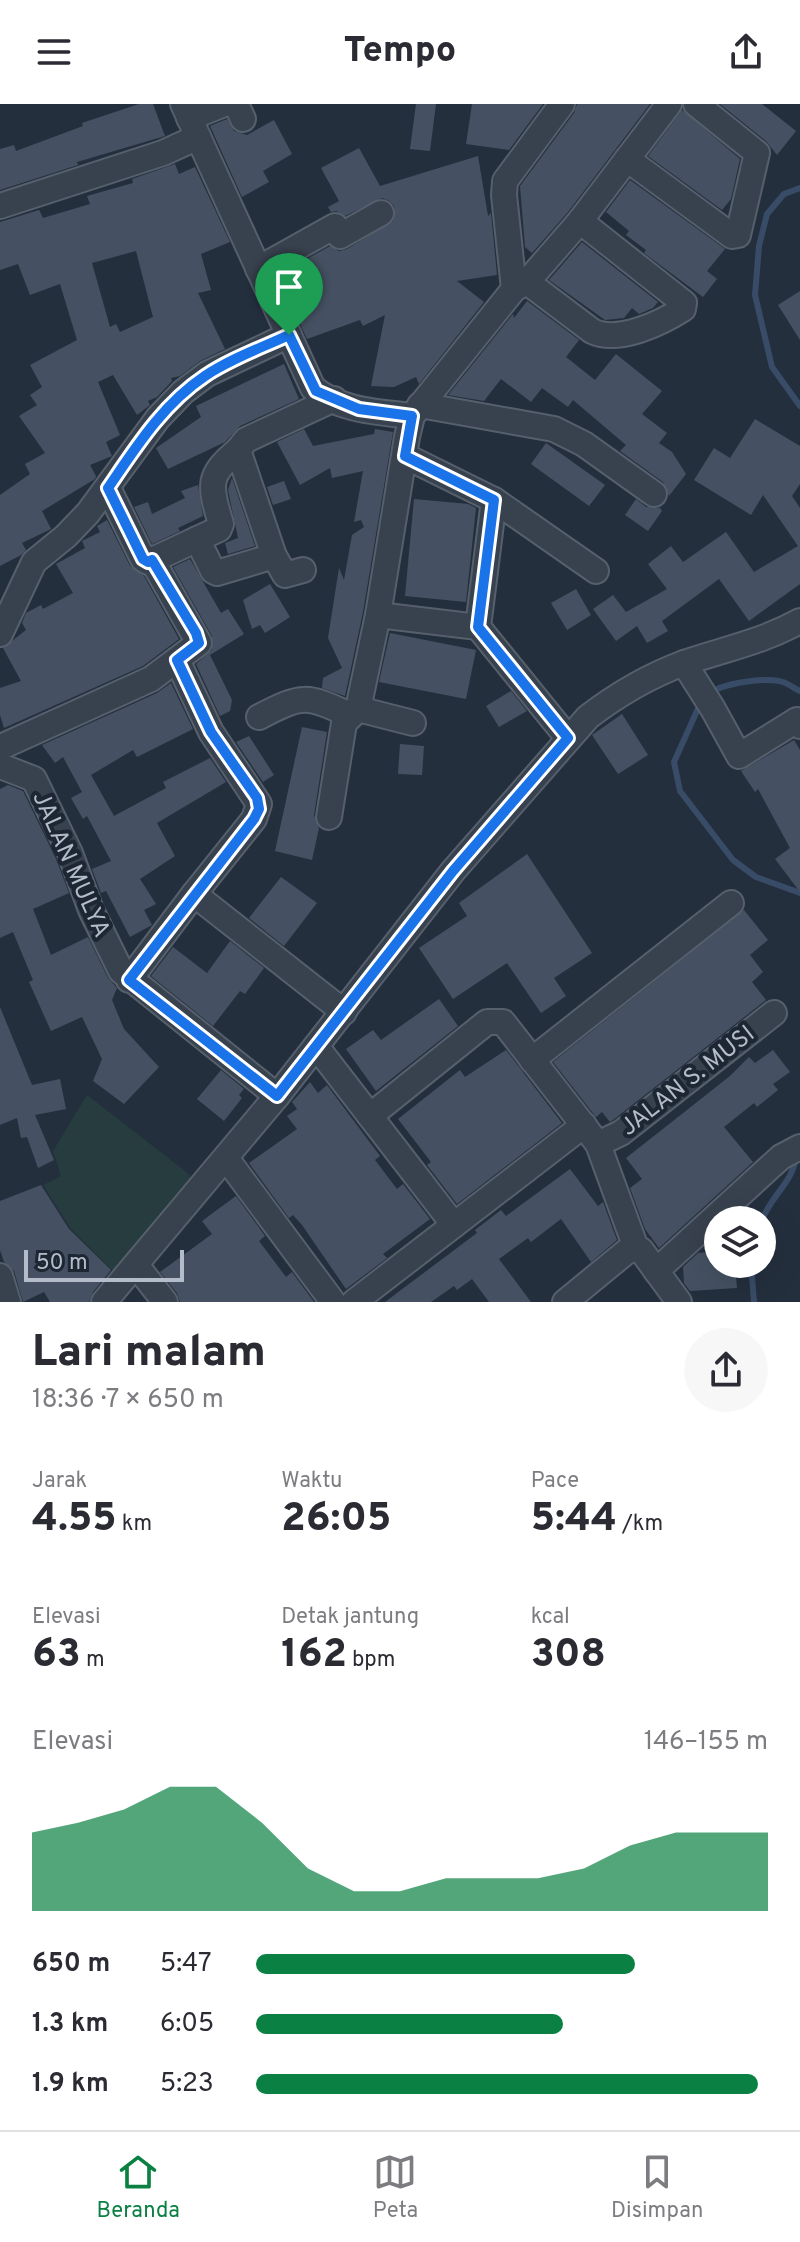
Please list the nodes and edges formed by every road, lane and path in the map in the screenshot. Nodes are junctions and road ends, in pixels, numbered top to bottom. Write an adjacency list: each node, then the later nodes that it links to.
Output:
1 (562, 104): 11 (street)
2 (669, 104): 6 (street)
3 (696, 104): 6 (street)
4 (234, 109): 5 (street)
5 (190, 119): 7 (street); 10 (street)
6 (627, 159): 9 (street)
7 (0, 206)
8 (381, 213): 10 (street)
9 (580, 221): 11 (street); 11 (street)
10 (258, 269): 12 (street)
11 (520, 285): 14 (street)
12 (289, 335): 13 (street); 17 (street)
13 (334, 399): 14 (street); 15 (street)
14 (416, 410): 16 (street); 18 (street)
15 (238, 450): 20 (street); 21 (street)
16 (405, 456): 19 (street); 25 (street)
17 (108, 488): 22 (street); 28 (street)
18 (654, 494)
19 (494, 500): 24 (street); 27 (street)
20 (197, 539): 21 (street); 22 (street)
21 (274, 556): 23 (street)
22 (152, 560): 29 (street)
23 (303, 570)
24 (596, 571)
25 (378, 615): 27 (street); 31 (street)
26 (800, 621): 30 (street)
27 (478, 627): 35 (street)
28 (0, 634)
29 (177, 660): 36 (street); 38 (street)
30 (684, 663): 34 (street); 35 (street)
31 (354, 712): 32 (street); 33 (street); 37 (street)
32 (259, 717)
33 (413, 723)
34 (800, 726)
35 (568, 738): 41 (street)
36 (1, 757): 40 (street, JALAN MULYA)
37 (329, 817)
38 (194, 894): 40 (street); 41 (street)
39 (731, 903): 44 (street)
40 (129, 980): 45 (street, JALAN MULYA)
41 (344, 1012): 43 (street)
42 (774, 1013): 47 (street, JALAN S. MUSI)
43 (316, 1046): 45 (street); 46 (street)
44 (532, 1060): 46 (street); 47 (street)
45 (277, 1096): 49 (street)
46 (370, 1116): 50 (street)
47 (591, 1134): 50 (street, JALAN S. MUSI); 51 (street)
48 (790, 1152): 53 (street)
49 (226, 1158): 52 (street); 58 (street)
50 (454, 1225): 59 (street, JALAN S. MUSI)
51 (636, 1248): 53 (street); 60 (street)
52 (136, 1265): 56 (street); 57 (street)
53 (656, 1271): 61 (street)
54 (0, 1276): 55 (street)
55 (8, 1302)
56 (104, 1302)
57 (165, 1302)
58 (333, 1302)
59 (354, 1302)
60 (565, 1302)
61 (679, 1302)

